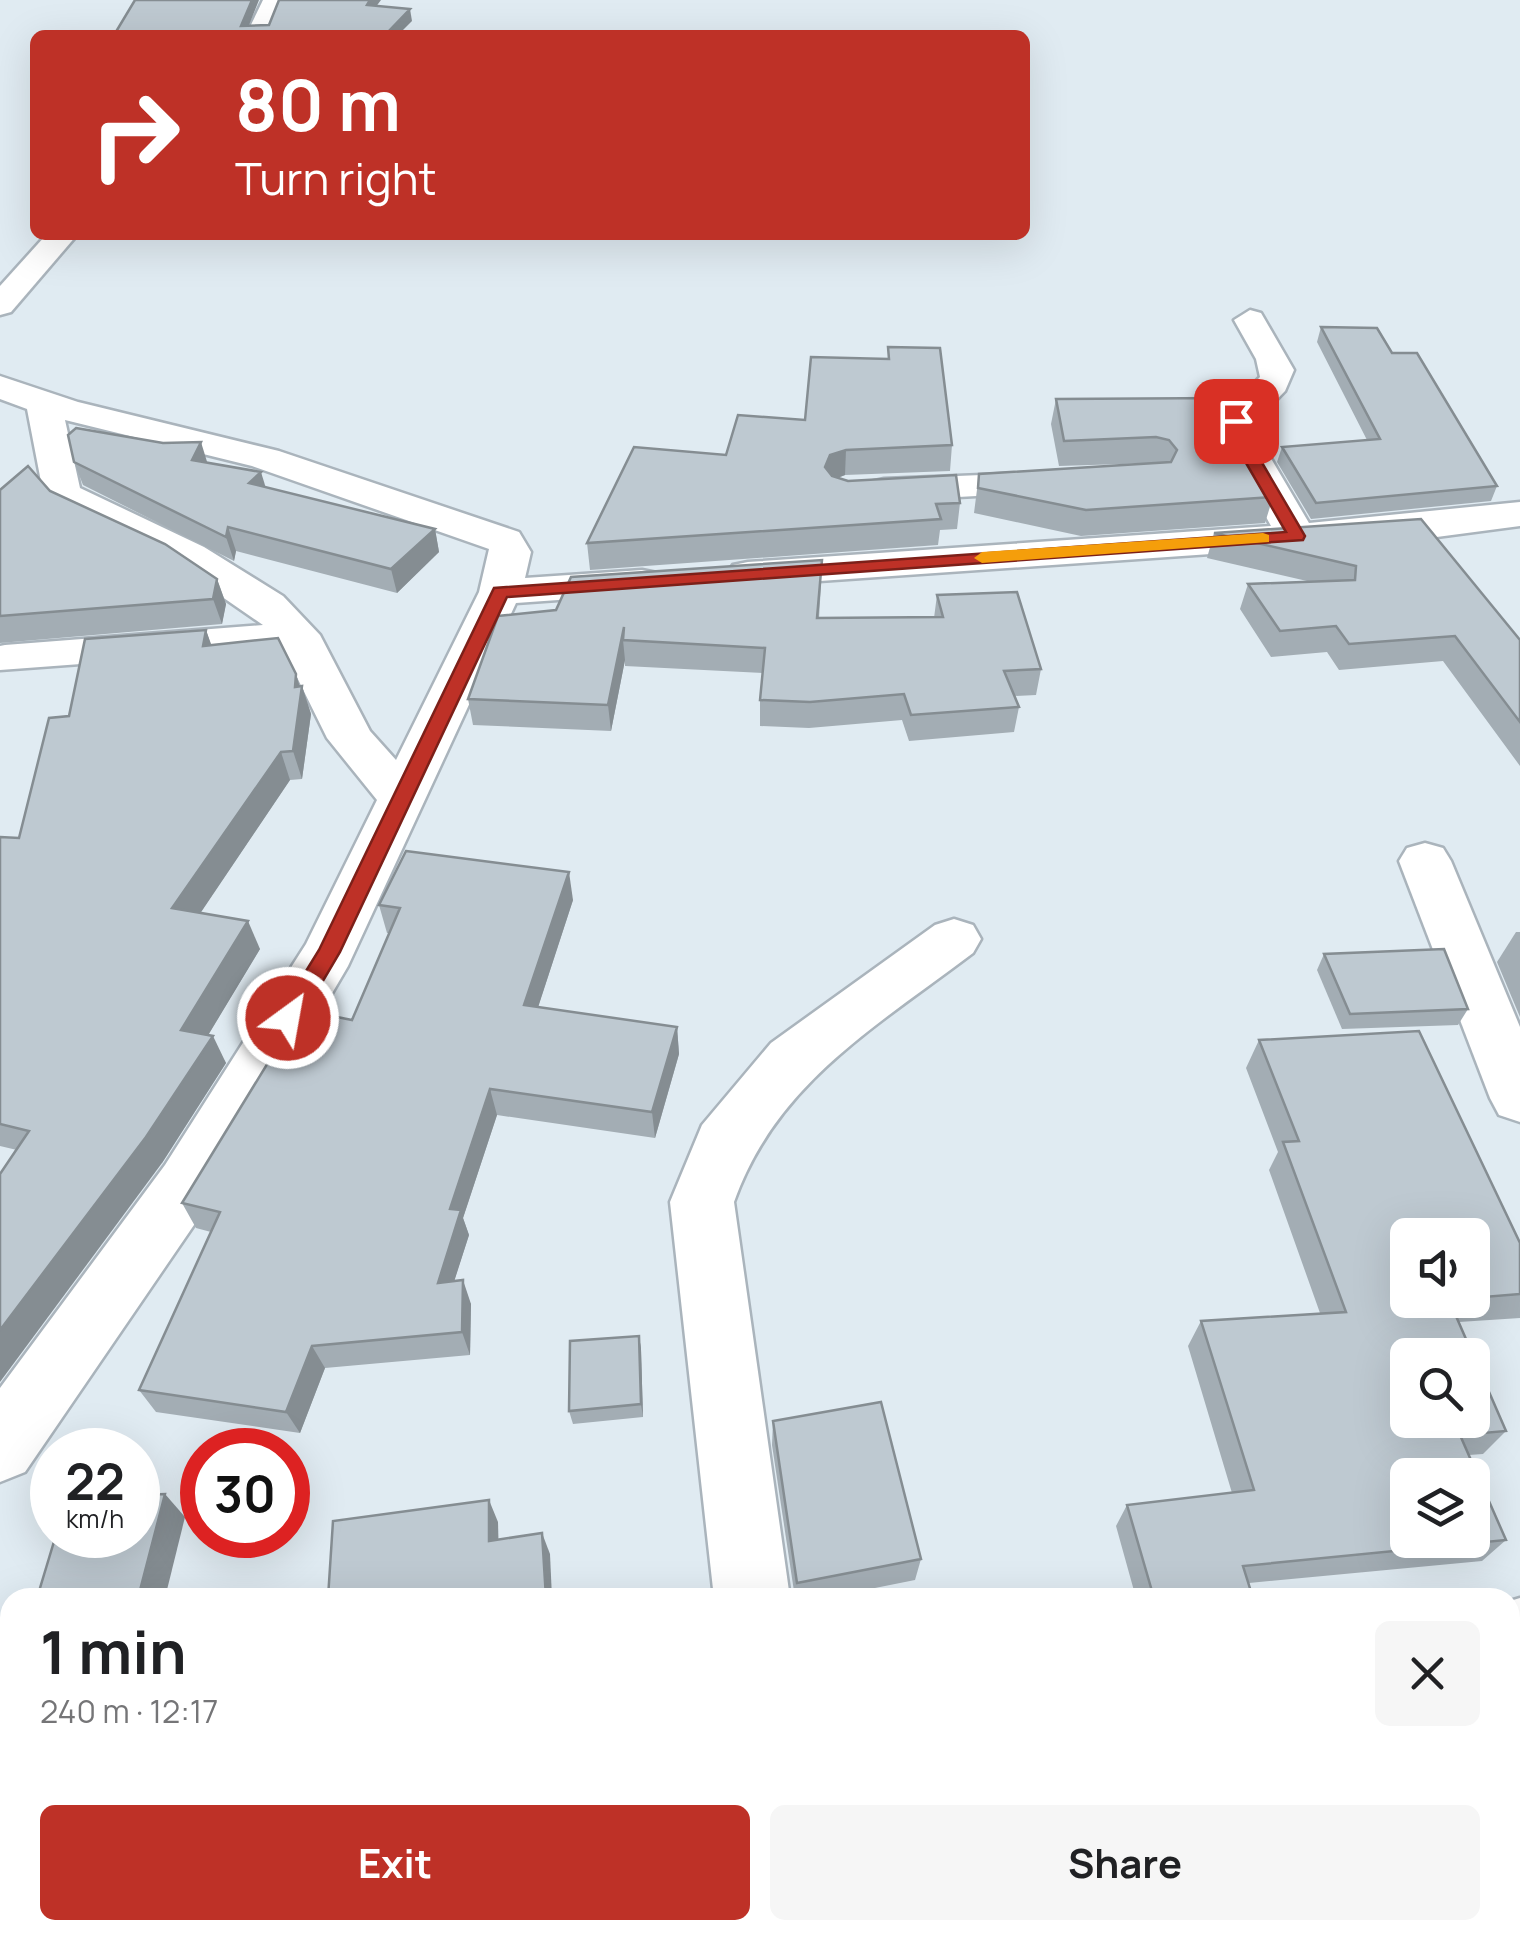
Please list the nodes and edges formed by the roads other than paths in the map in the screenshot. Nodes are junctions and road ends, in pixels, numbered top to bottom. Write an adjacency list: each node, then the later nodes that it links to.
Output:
1 (274, 0): 2 (street)
2 (259, 30)
3 (58, 240): 4 (street)
4 (0, 305)
5 (1250, 320): 11 (street)
6 (0, 386): 7 (street)
7 (44, 407): 12 (street); 13 (street)
8 (850, 473): 9 (street)
9 (1082, 481)
10 (1520, 514): 11 (street)
11 (1297, 536): 12 (street)
12 (500, 592): 15 (street)
13 (298, 635): 14 (street); 15 (street)
14 (5, 658)
15 (400, 796): 19 (street)
16 (1425, 861): 18 (street)
17 (954, 939): 20 (street)
18 (1520, 1098)
19 (0, 1447)
20 (751, 1588)

